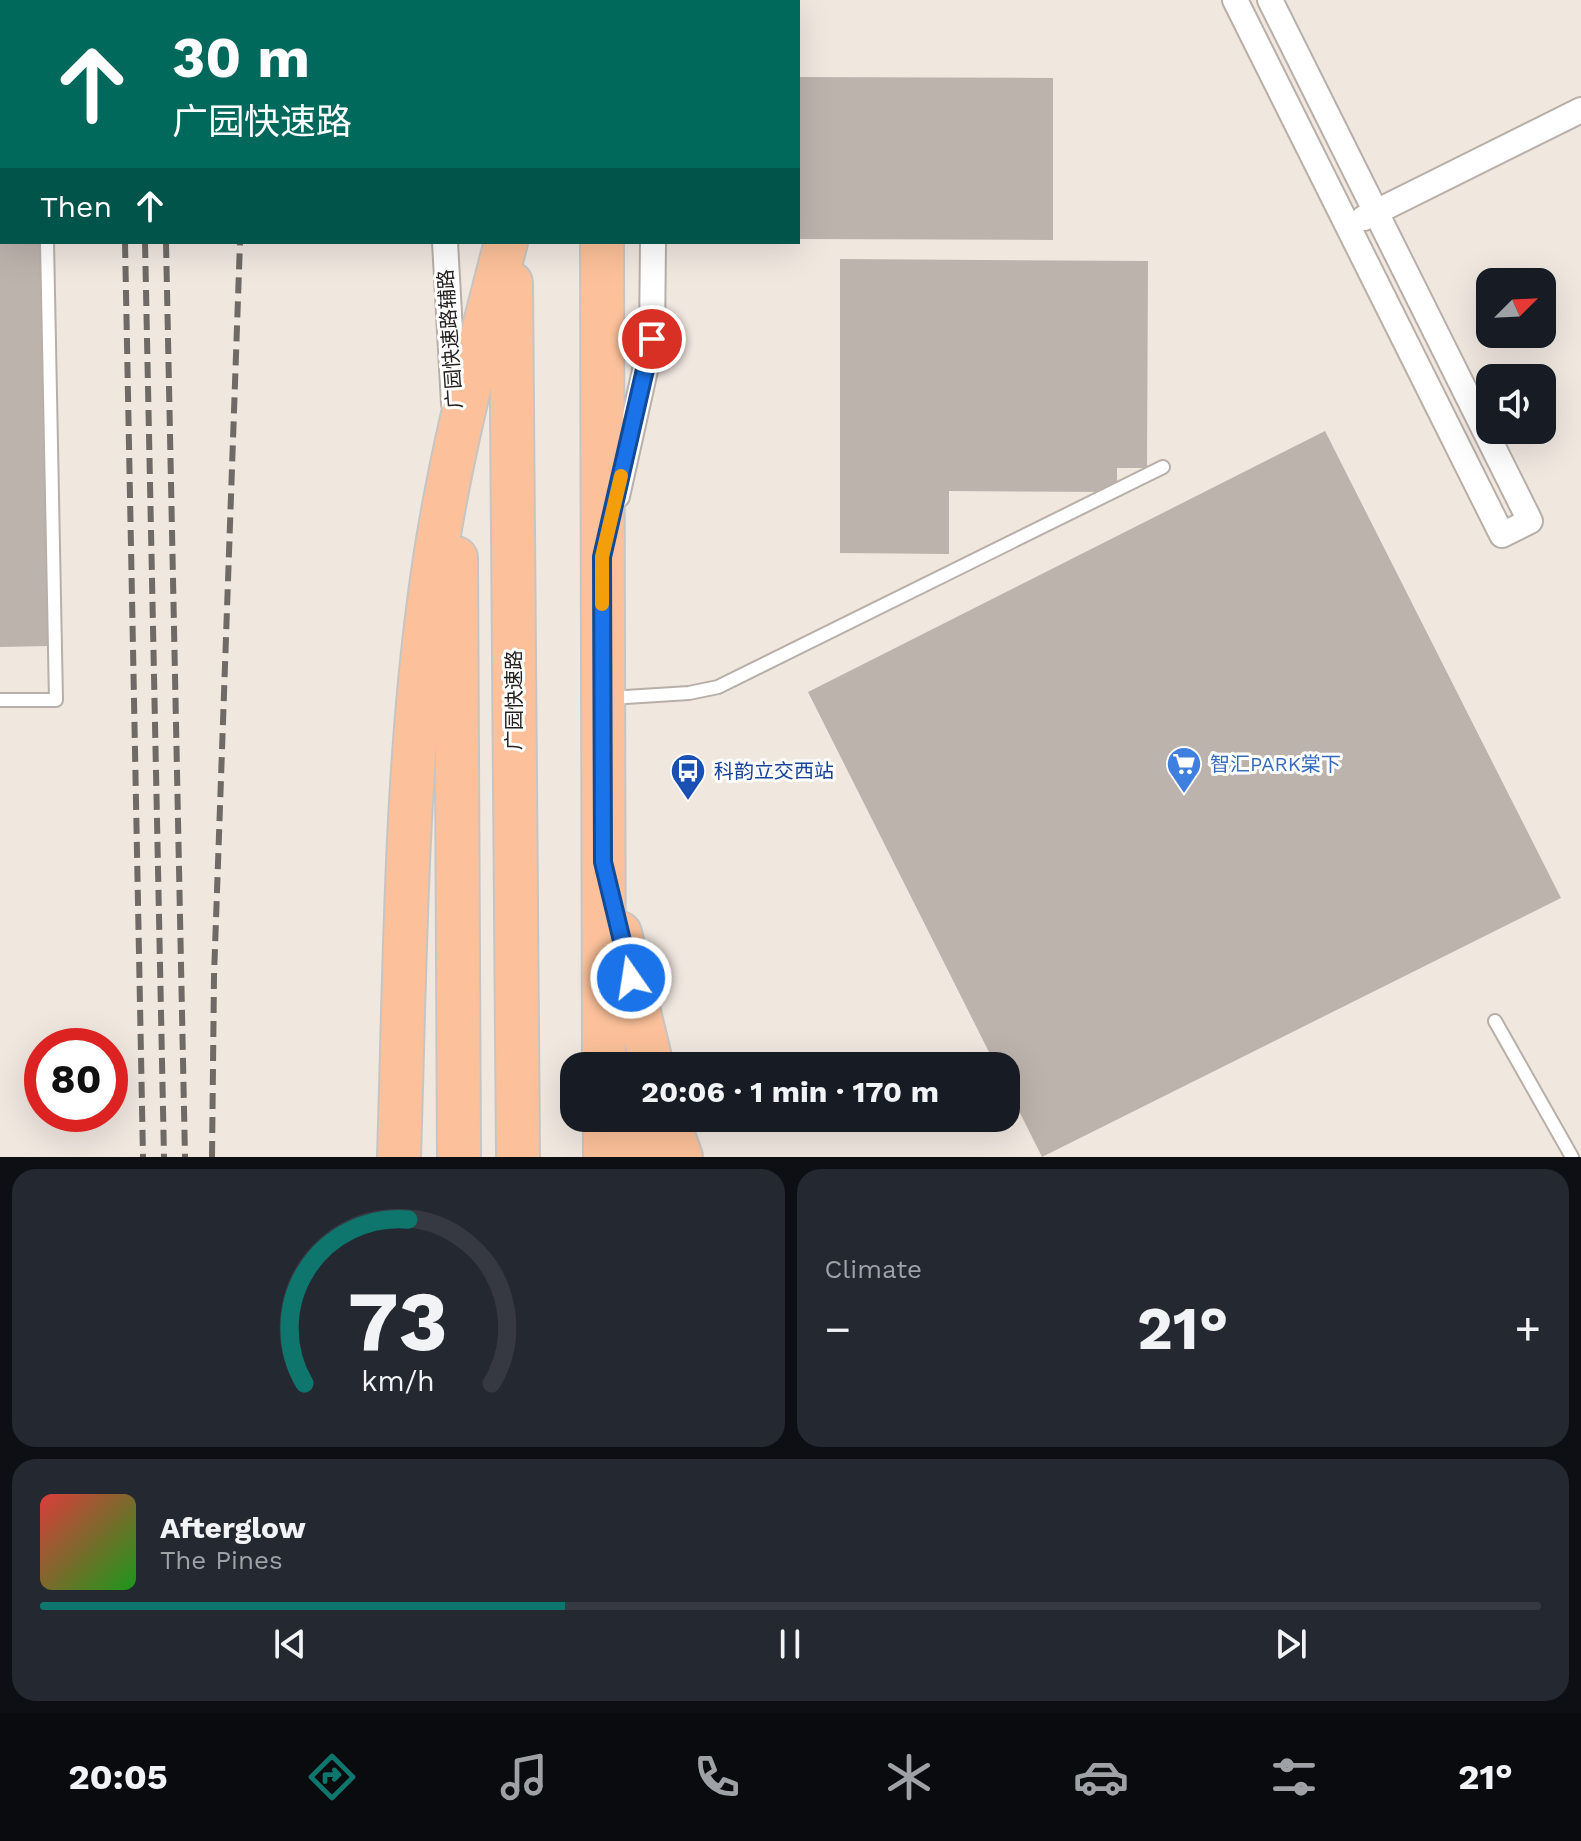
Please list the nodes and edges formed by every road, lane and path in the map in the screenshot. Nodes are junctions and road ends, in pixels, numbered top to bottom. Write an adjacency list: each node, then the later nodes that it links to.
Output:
1 (1235, 0): 5 (street)
2 (1270, 0): 4 (street)
3 (1581, 110): 4 (street)
4 (1376, 212): 5 (street); 5 (street)
5 (1347, 226)
6 (47, 244): 16 (lane)
7 (445, 244): 12 (street, 广园快速路辅路)
8 (507, 244): 12 (highway)
9 (508, 244): 27 (highway, 广园快速路)
10 (602, 244): 14 (highway)
11 (653, 244): 14 (street)
12 (456, 435): 25 (highway); 26 (highway)
13 (1163, 467): 15 (lane)
14 (602, 557): 15 (highway)
15 (602, 699): 17 (highway)
16 (0, 700)
17 (603, 862): 19 (highway); 20 (highway); 21 (highway)
18 (1495, 1021): 31 (lane)
19 (604, 1052)
20 (628, 1052)
21 (649, 1052)
22 (605, 1132): 28 (highway)
23 (639, 1132): 29 (highway)
24 (672, 1132): 30 (highway)
25 (399, 1157)
26 (459, 1157)
27 (518, 1157)
28 (605, 1157)
29 (642, 1157)
30 (681, 1157)
31 (1572, 1157)

